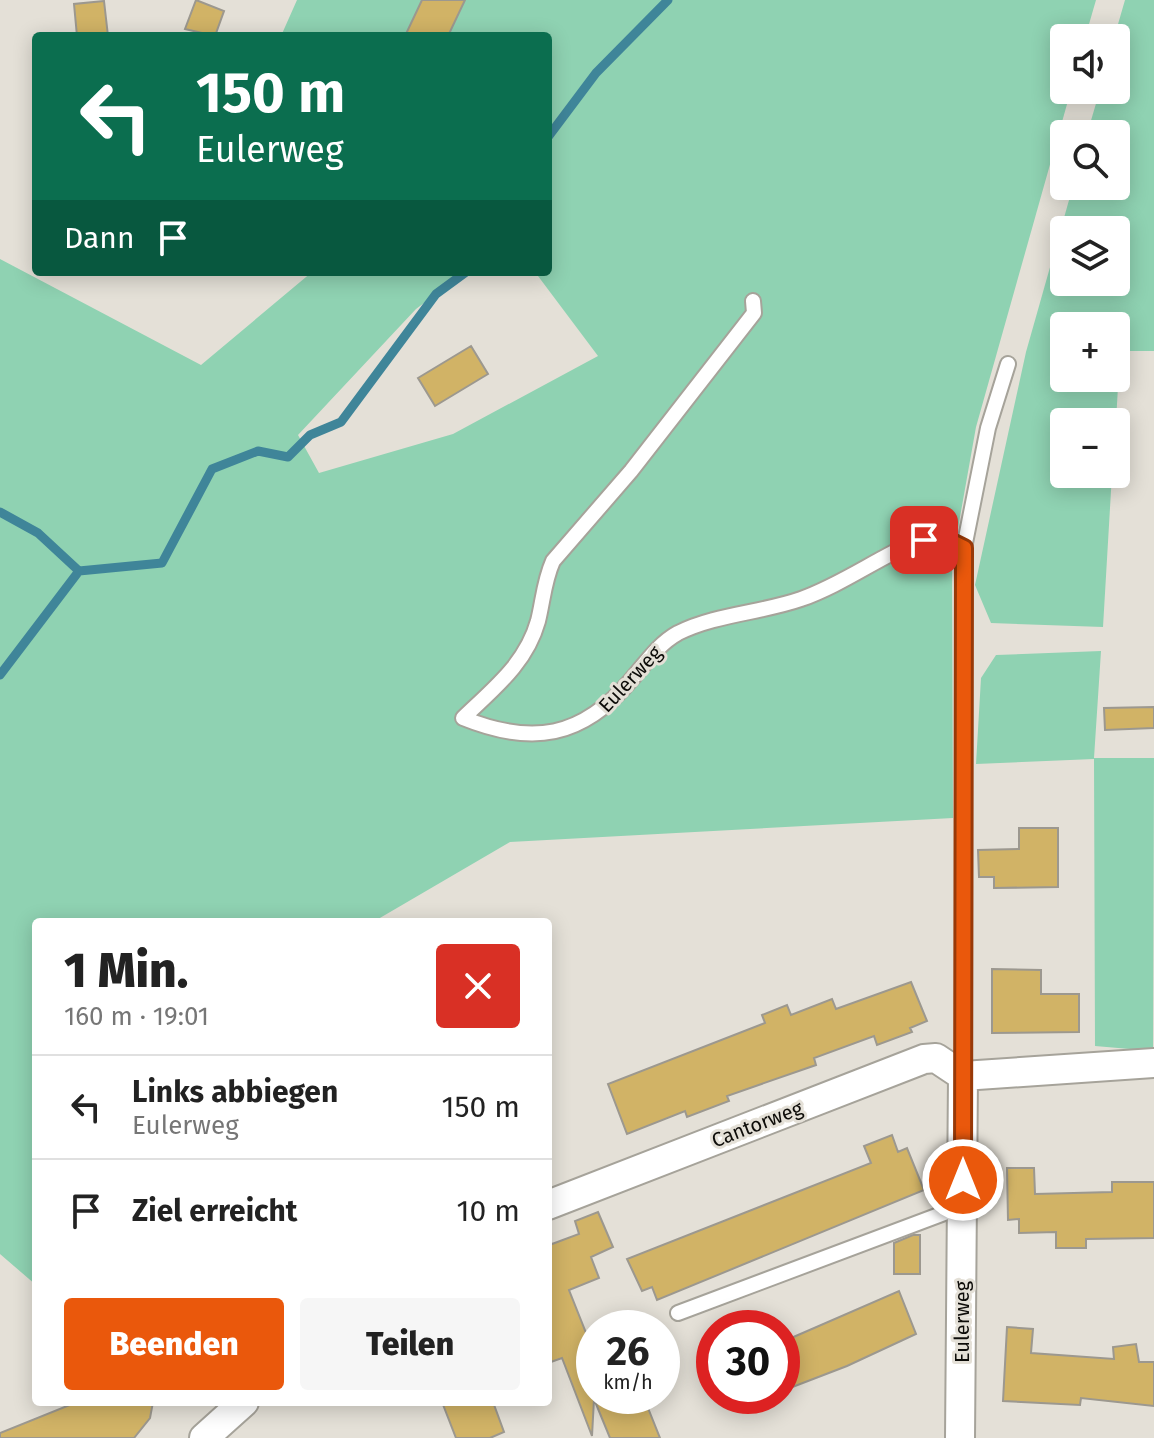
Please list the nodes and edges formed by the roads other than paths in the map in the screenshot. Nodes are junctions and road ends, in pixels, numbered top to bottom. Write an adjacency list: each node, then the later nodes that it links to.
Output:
1 (753, 301): 3 (lane, Eulerweg)
2 (1008, 364): 3 (lane, Eulerweg)
3 (964, 548): 5 (lane, Eulerweg)
4 (1154, 1063): 5 (street)
5 (963, 1076): 6 (street, Cantorweg); 7 (street, Eulerweg)
6 (552, 1203)
7 (964, 1206): 8 (lane); 11 (street, Eulerweg)
8 (680, 1312)
9 (240, 1406): 10 (street)
10 (204, 1438)
11 (960, 1438)

